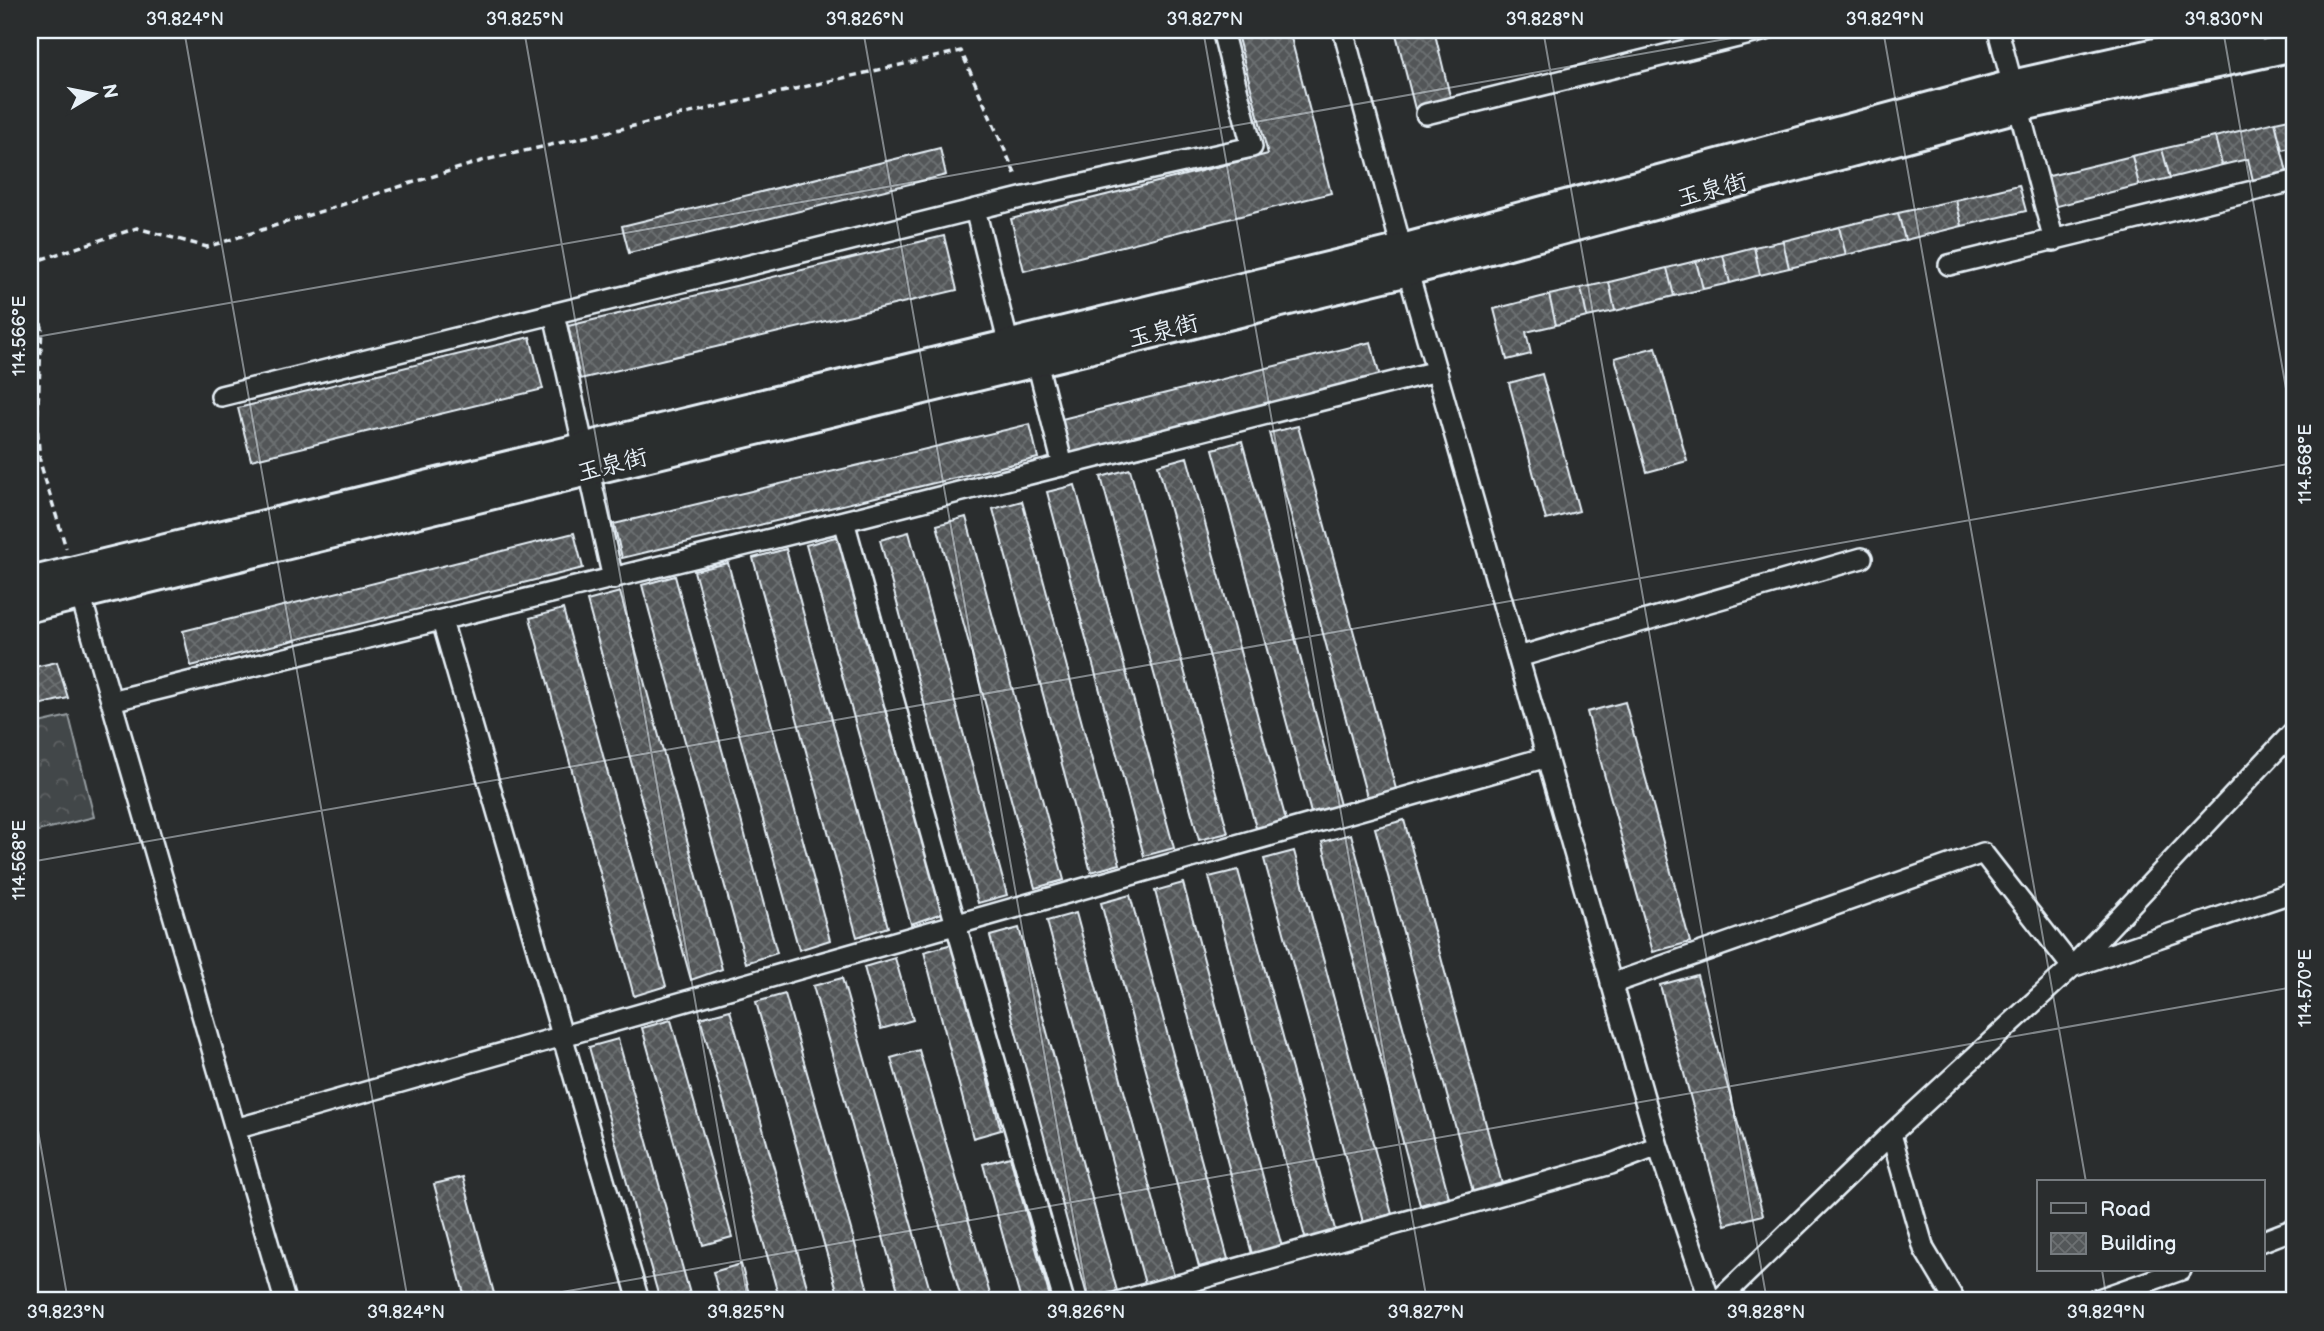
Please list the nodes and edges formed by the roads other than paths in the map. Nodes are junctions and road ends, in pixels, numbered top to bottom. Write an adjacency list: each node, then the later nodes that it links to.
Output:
1 (1222, 30): 10 (street)
2 (1343, 30): 12 (street)
3 (1766, 30): 8 (street)
4 (1998, 30): 7 (street)
5 (2254, 30): 7 (main road, 玉泉街)
6 (2294, 47): 7 (main road, 玉泉街)
7 (2015, 96): 11 (street); 12 (main road, 玉泉街)
8 (1426, 114)
9 (2294, 181): 11 (street)
10 (975, 209): 14 (street); 15 (street)
11 (2054, 242): 13 (street)
12 (1405, 260): 15 (main road, 玉泉街); 16 (street)
13 (1949, 265)
14 (554, 314): 17 (street); 18 (street)
15 (1020, 358): 18 (main road, 玉泉街); 19 (street)
16 (1437, 371): 19 (street); 27 (street)
17 (221, 396)
18 (586, 459): 22 (street); 24 (main road, 玉泉街)
19 (1063, 466): 20 (street)
20 (844, 521): 22 (street); 32 (street)
21 (1862, 558): 27 (street)
22 (613, 579): 26 (street)
23 (30, 581): 24 (main road, 玉泉街)
24 (77, 582): 25 (main road, 玉泉街); 28 (street)
25 (30, 608)
26 (442, 621): 28 (street); 35 (street)
27 (1518, 657): 30 (street)
28 (111, 701): 36 (street)
29 (2294, 731): 33 (street)
30 (1547, 757): 32 (street); 34 (street)
31 (2294, 892): 33 (street)
32 (956, 925): 35 (street); 44 (street)
33 (2072, 967): 34 (street); 37 (street)
34 (1611, 984): 38 (street)
35 (561, 1037): 36 (street); 43 (street)
36 (235, 1129): 42 (street)
37 (1891, 1134): 47 (street); 48 (street)
38 (1658, 1146): 45 (street); 46 (street)
39 (2294, 1229): 40 (street)
40 (2264, 1241)
41 (2175, 1272): 49 (street)
42 (285, 1301)
43 (639, 1301)
44 (1063, 1301)
45 (1121, 1301)
46 (1710, 1301)
47 (1718, 1301)
48 (1955, 1301)
49 (2092, 1301)

